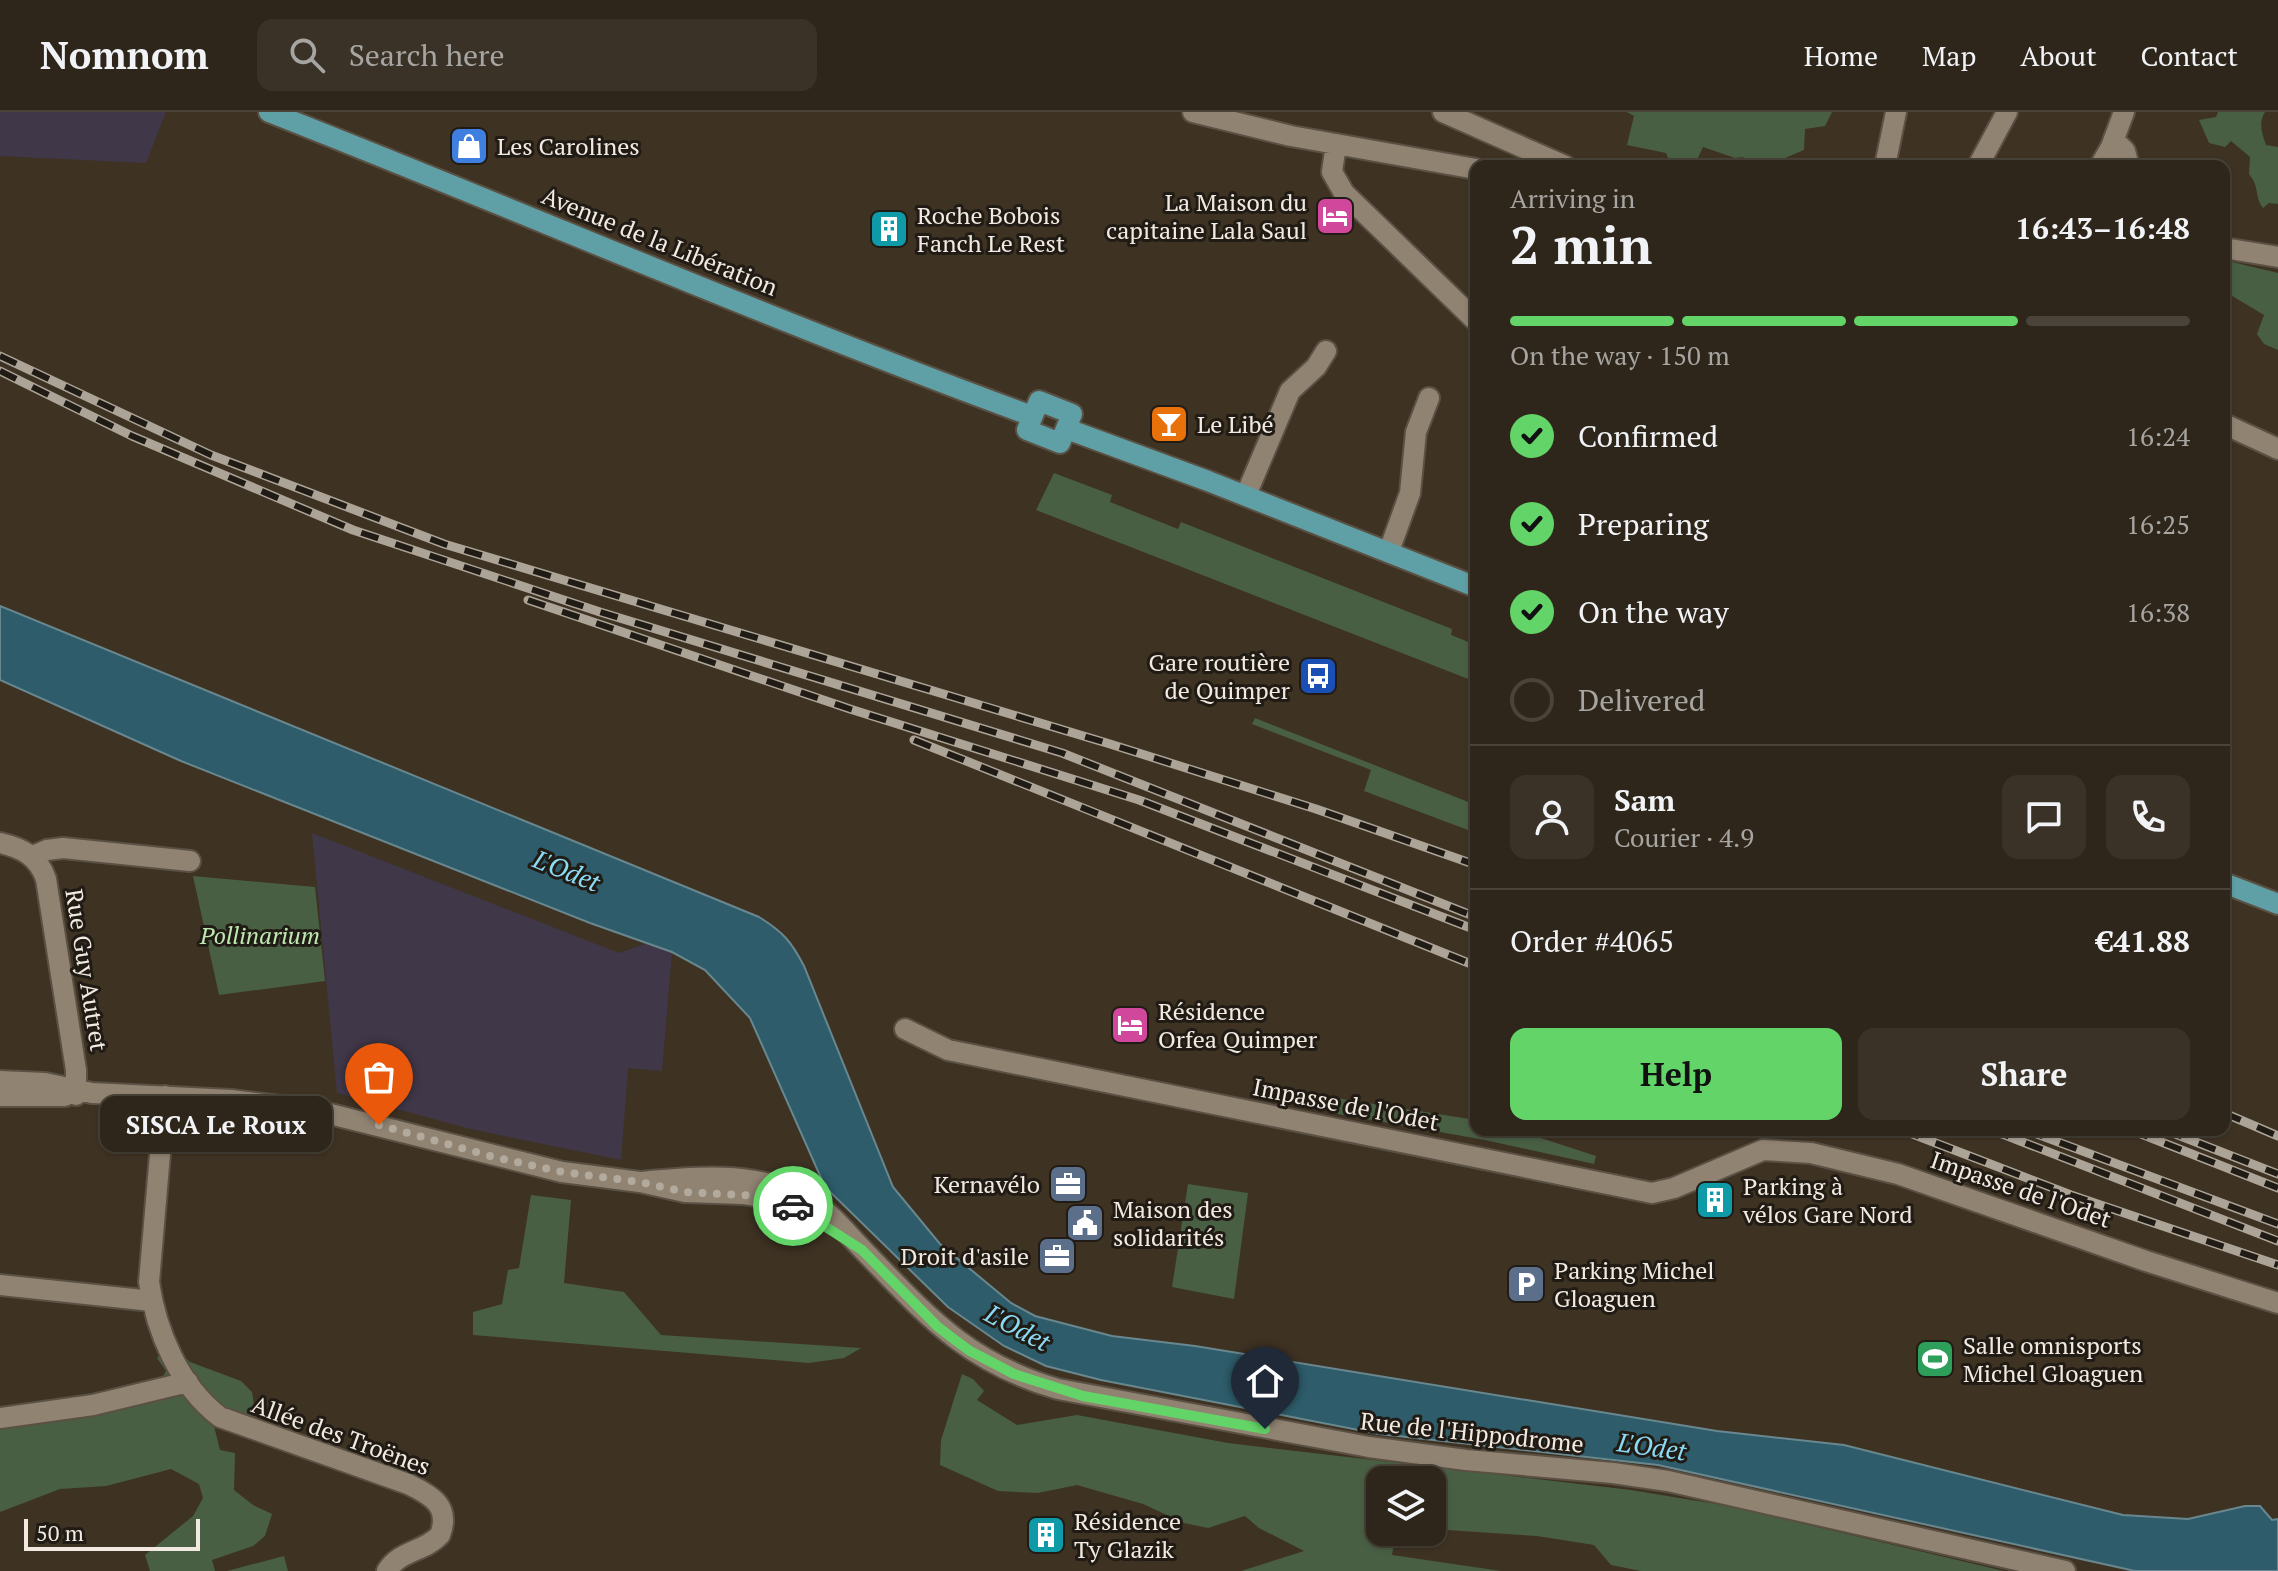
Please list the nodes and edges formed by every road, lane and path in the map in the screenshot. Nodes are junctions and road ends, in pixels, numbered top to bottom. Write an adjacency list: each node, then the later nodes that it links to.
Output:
1 (269, 112): 22 (main road, Avenue de la Libération)
2 (1193, 112): 8 (street)
3 (1443, 112): 9 (street)
4 (1896, 112): 10 (street)
5 (2007, 112): 11 (street)
6 (2124, 112): 7 (street)
7 (2114, 140): 12 (street); 13 (street)
8 (1336, 144): 14 (street); 17 (street)
9 (1551, 160)
10 (1886, 160)
11 (1981, 160)
12 (2103, 160)
13 (2127, 160)
14 (1470, 168)
15 (2230, 249): 16 (street)
16 (2278, 257)
17 (1470, 315)
18 (1326, 351): 22 (street)
19 (1429, 398): 23 (street)
20 (2230, 427): 21 (street)
21 (2278, 449)
22 (1246, 495): 23 (main road, Avenue de la Libération)
23 (1389, 551): 24 (main road, Avenue de la Libération)
24 (1470, 585)
25 (0, 843): 26 (street)
26 (33, 856): 27 (street); 32 (street, Rue Guy Autret)
27 (190, 861)
28 (2230, 885): 29 (main road)
29 (2278, 904)
30 (905, 1029): 37 (street, Impasse de l'Odet)
31 (0, 1081): 32 (street)
32 (81, 1092): 33 (street); 34 (street, Rue de l'Hippodrome)
33 (0, 1096)
34 (165, 1096): 36 (street, Allée des Troënes); 41 (street, Rue de l'Hippodrome)
35 (0, 1285): 36 (street)
36 (152, 1301): 38 (street, Allée des Troënes)
37 (2278, 1303)
38 (188, 1382): 39 (street); 40 (street, Allée des Troënes)
39 (0, 1418)
40 (387, 1571)
41 (2065, 1571)

